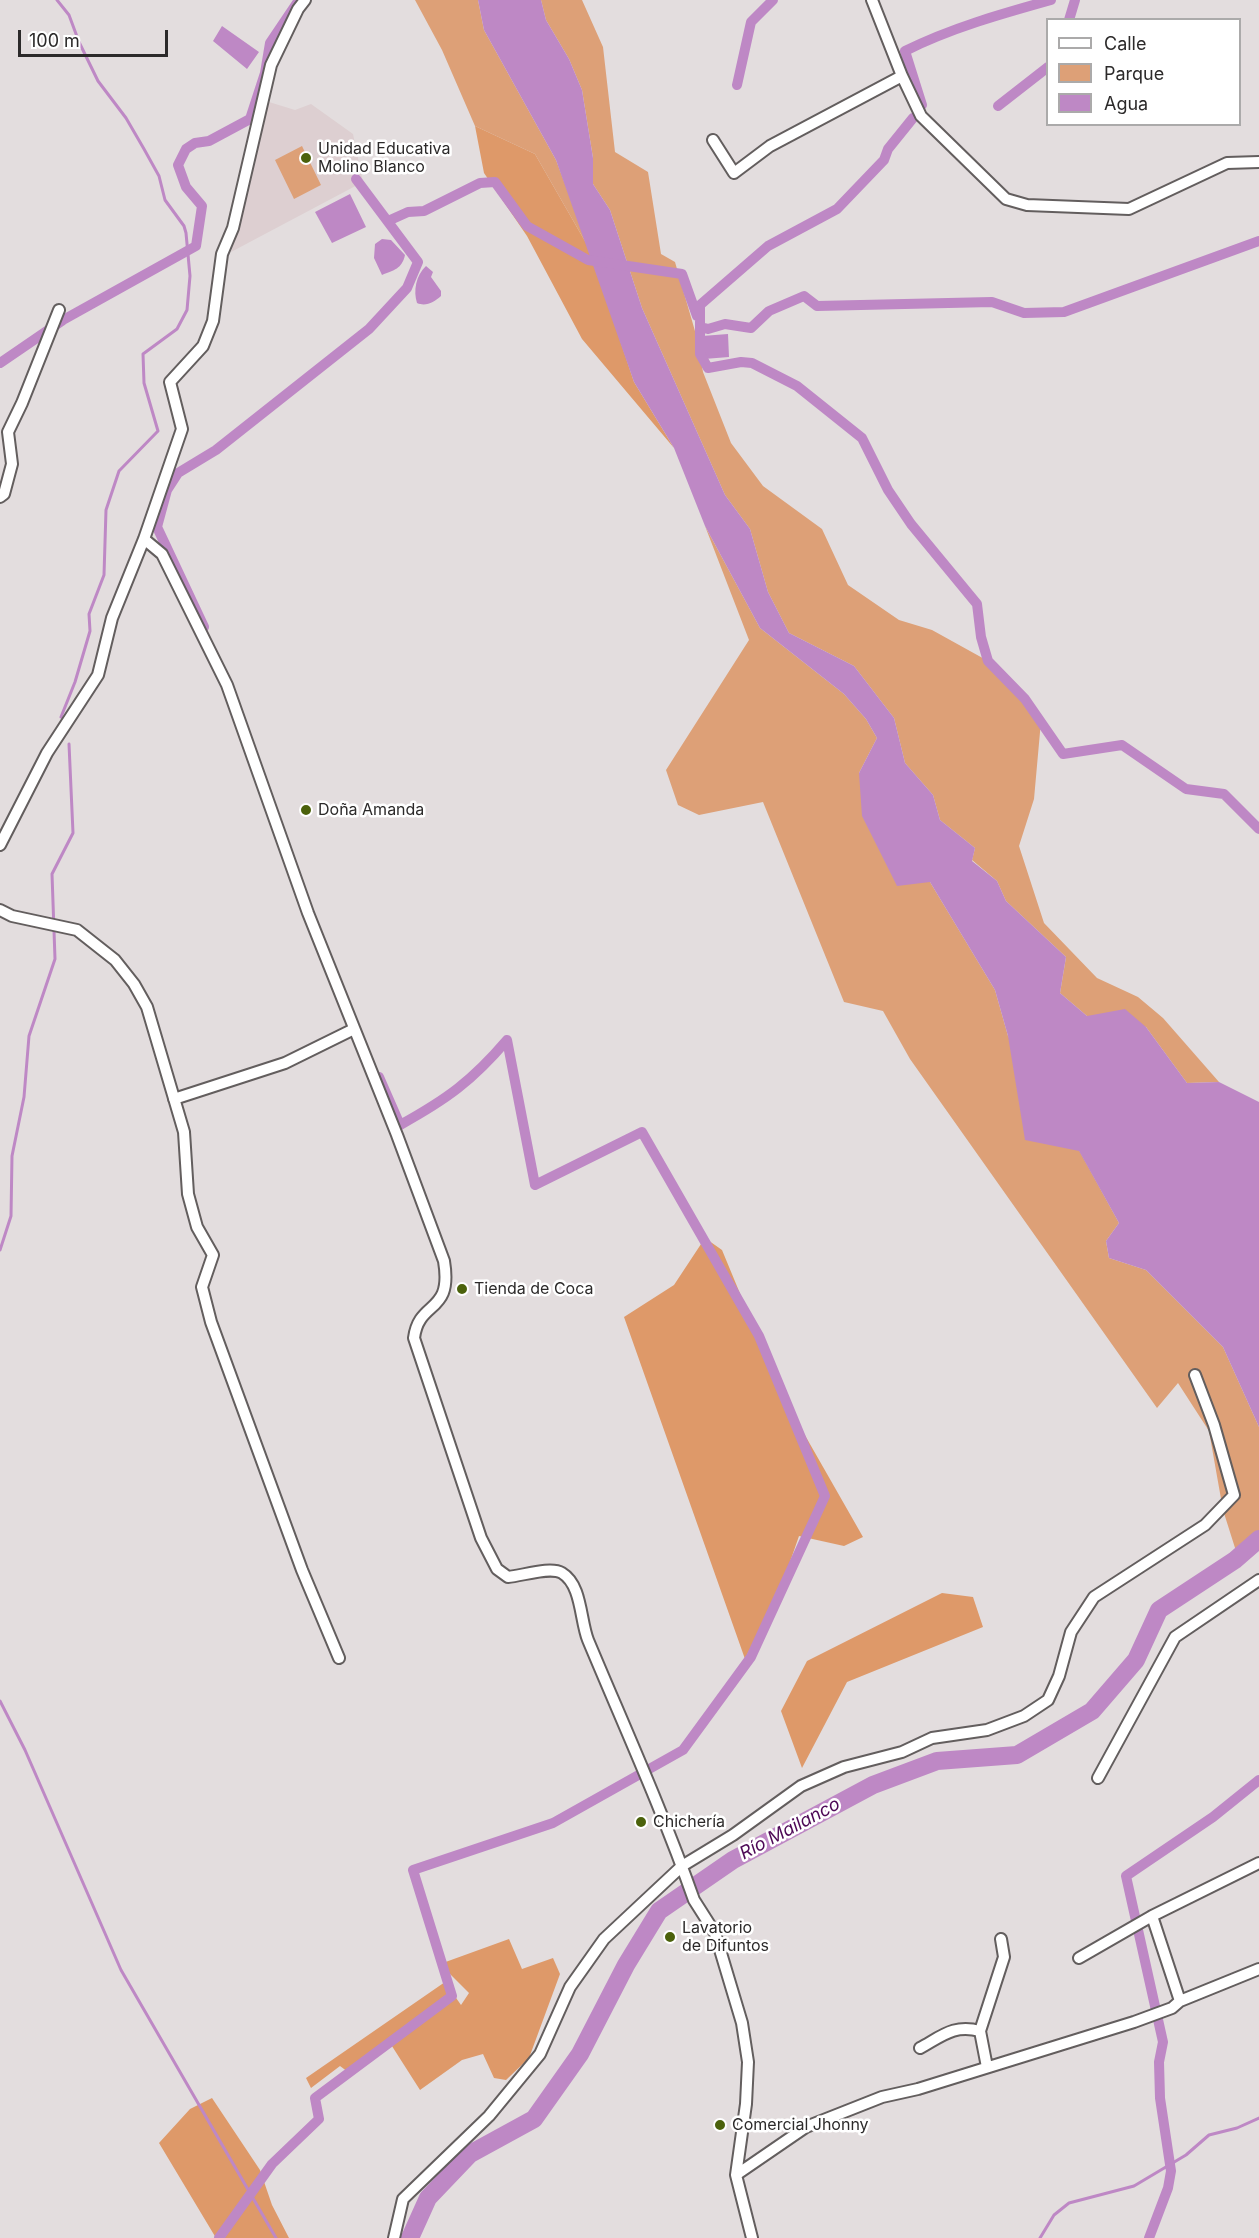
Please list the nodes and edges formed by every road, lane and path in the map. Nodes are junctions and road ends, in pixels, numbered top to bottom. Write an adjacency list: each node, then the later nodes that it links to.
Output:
1 (305, 0): 8 (street)
2 (872, 0): 3 (street)
3 (902, 76): 4 (street); 5 (street)
4 (713, 140)
5 (1259, 162)
6 (59, 310): 7 (street)
7 (0, 497)
8 (144, 539): 9 (street); 11 (street)
9 (0, 845)
10 (0, 910): 12 (street)
11 (354, 1029): 12 (street); 18 (street)
12 (174, 1099): 15 (street)
13 (1195, 1375): 18 (street)
14 (1259, 1580): 16 (street)
15 (339, 1658)
16 (1098, 1778)
17 (1259, 1863): 19 (street)
18 (682, 1866): 27 (street); 28 (street)
19 (1152, 1916): 21 (street); 23 (street)
20 (1001, 1939): 24 (street)
21 (1079, 1958)
22 (1259, 1969): 23 (street)
23 (1180, 2001): 26 (street)
24 (980, 2031): 25 (street); 26 (street)
25 (920, 2048)
26 (987, 2067): 27 (street)
27 (736, 2175): 29 (street)
28 (394, 2238)
29 (752, 2238)

